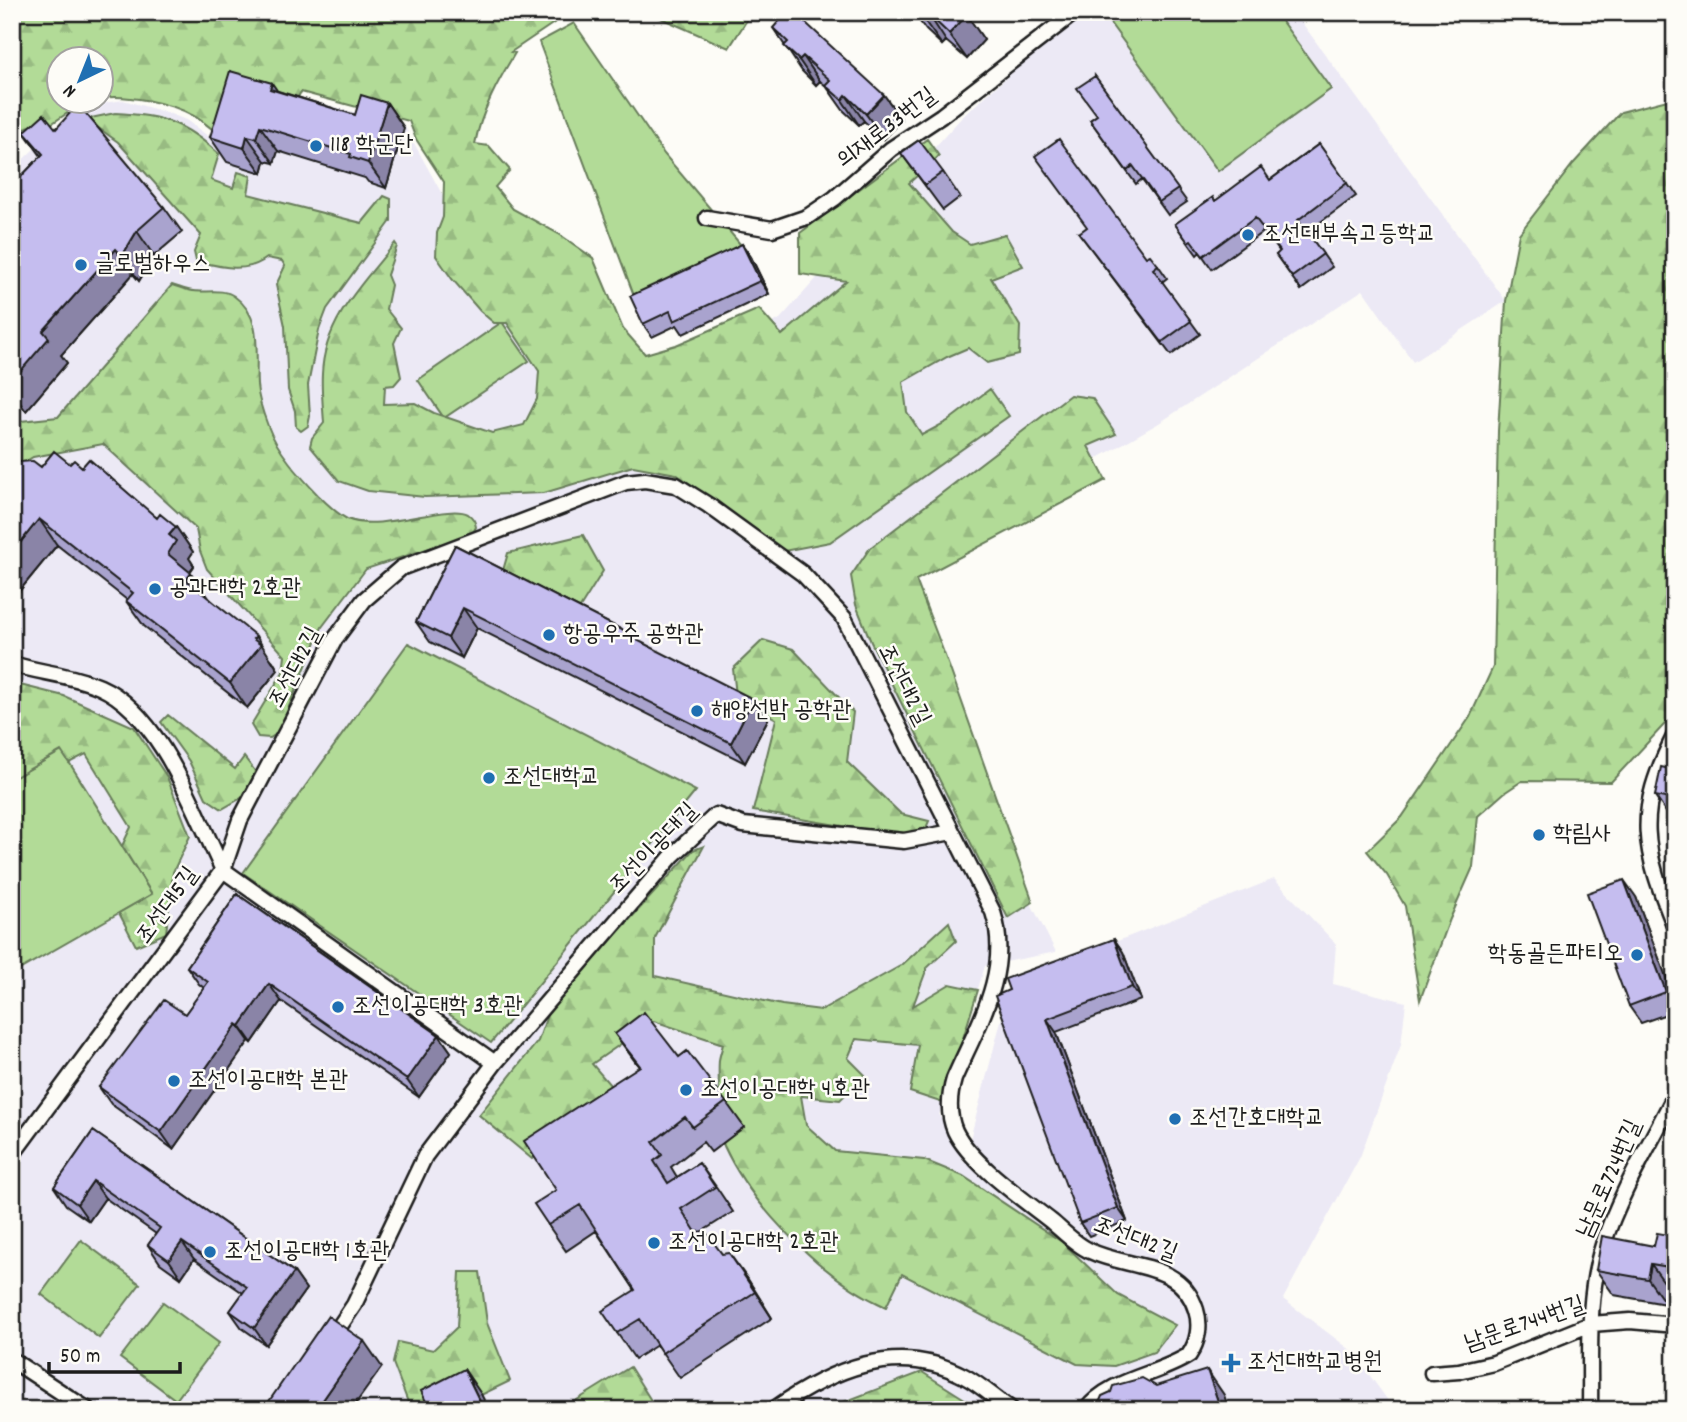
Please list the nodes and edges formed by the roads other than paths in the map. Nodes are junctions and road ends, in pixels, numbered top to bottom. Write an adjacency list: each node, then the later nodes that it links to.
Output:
1 (1075, 12): 2 (street, 의재로33번길)
2 (707, 218)
3 (12, 664): 6 (street, 조선대5길)
4 (1675, 735): 7 (street)
5 (952, 832): 6 (street, 조선대2길); 8 (street, 조선이공대길); 19 (street, 조선대2길)
6 (223, 870): 8 (street); 10 (street, 조선대5길)
7 (1675, 927)
8 (495, 1063): 13 (street, 조선이공대길)
9 (1675, 1095): 11 (street, 남문로724번길)
10 (12, 1156)
11 (1591, 1324): 12 (street, 남문로744번길); 15 (street, 남문로744번길); 20 (street, 남문로724번길)
12 (1675, 1325)
13 (320, 1355)
14 (12, 1360): 16 (street)
15 (1432, 1373)
16 (88, 1410)
17 (773, 1410): 18 (street)
18 (1012, 1410)
19 (1087, 1410)
20 (1590, 1410)

